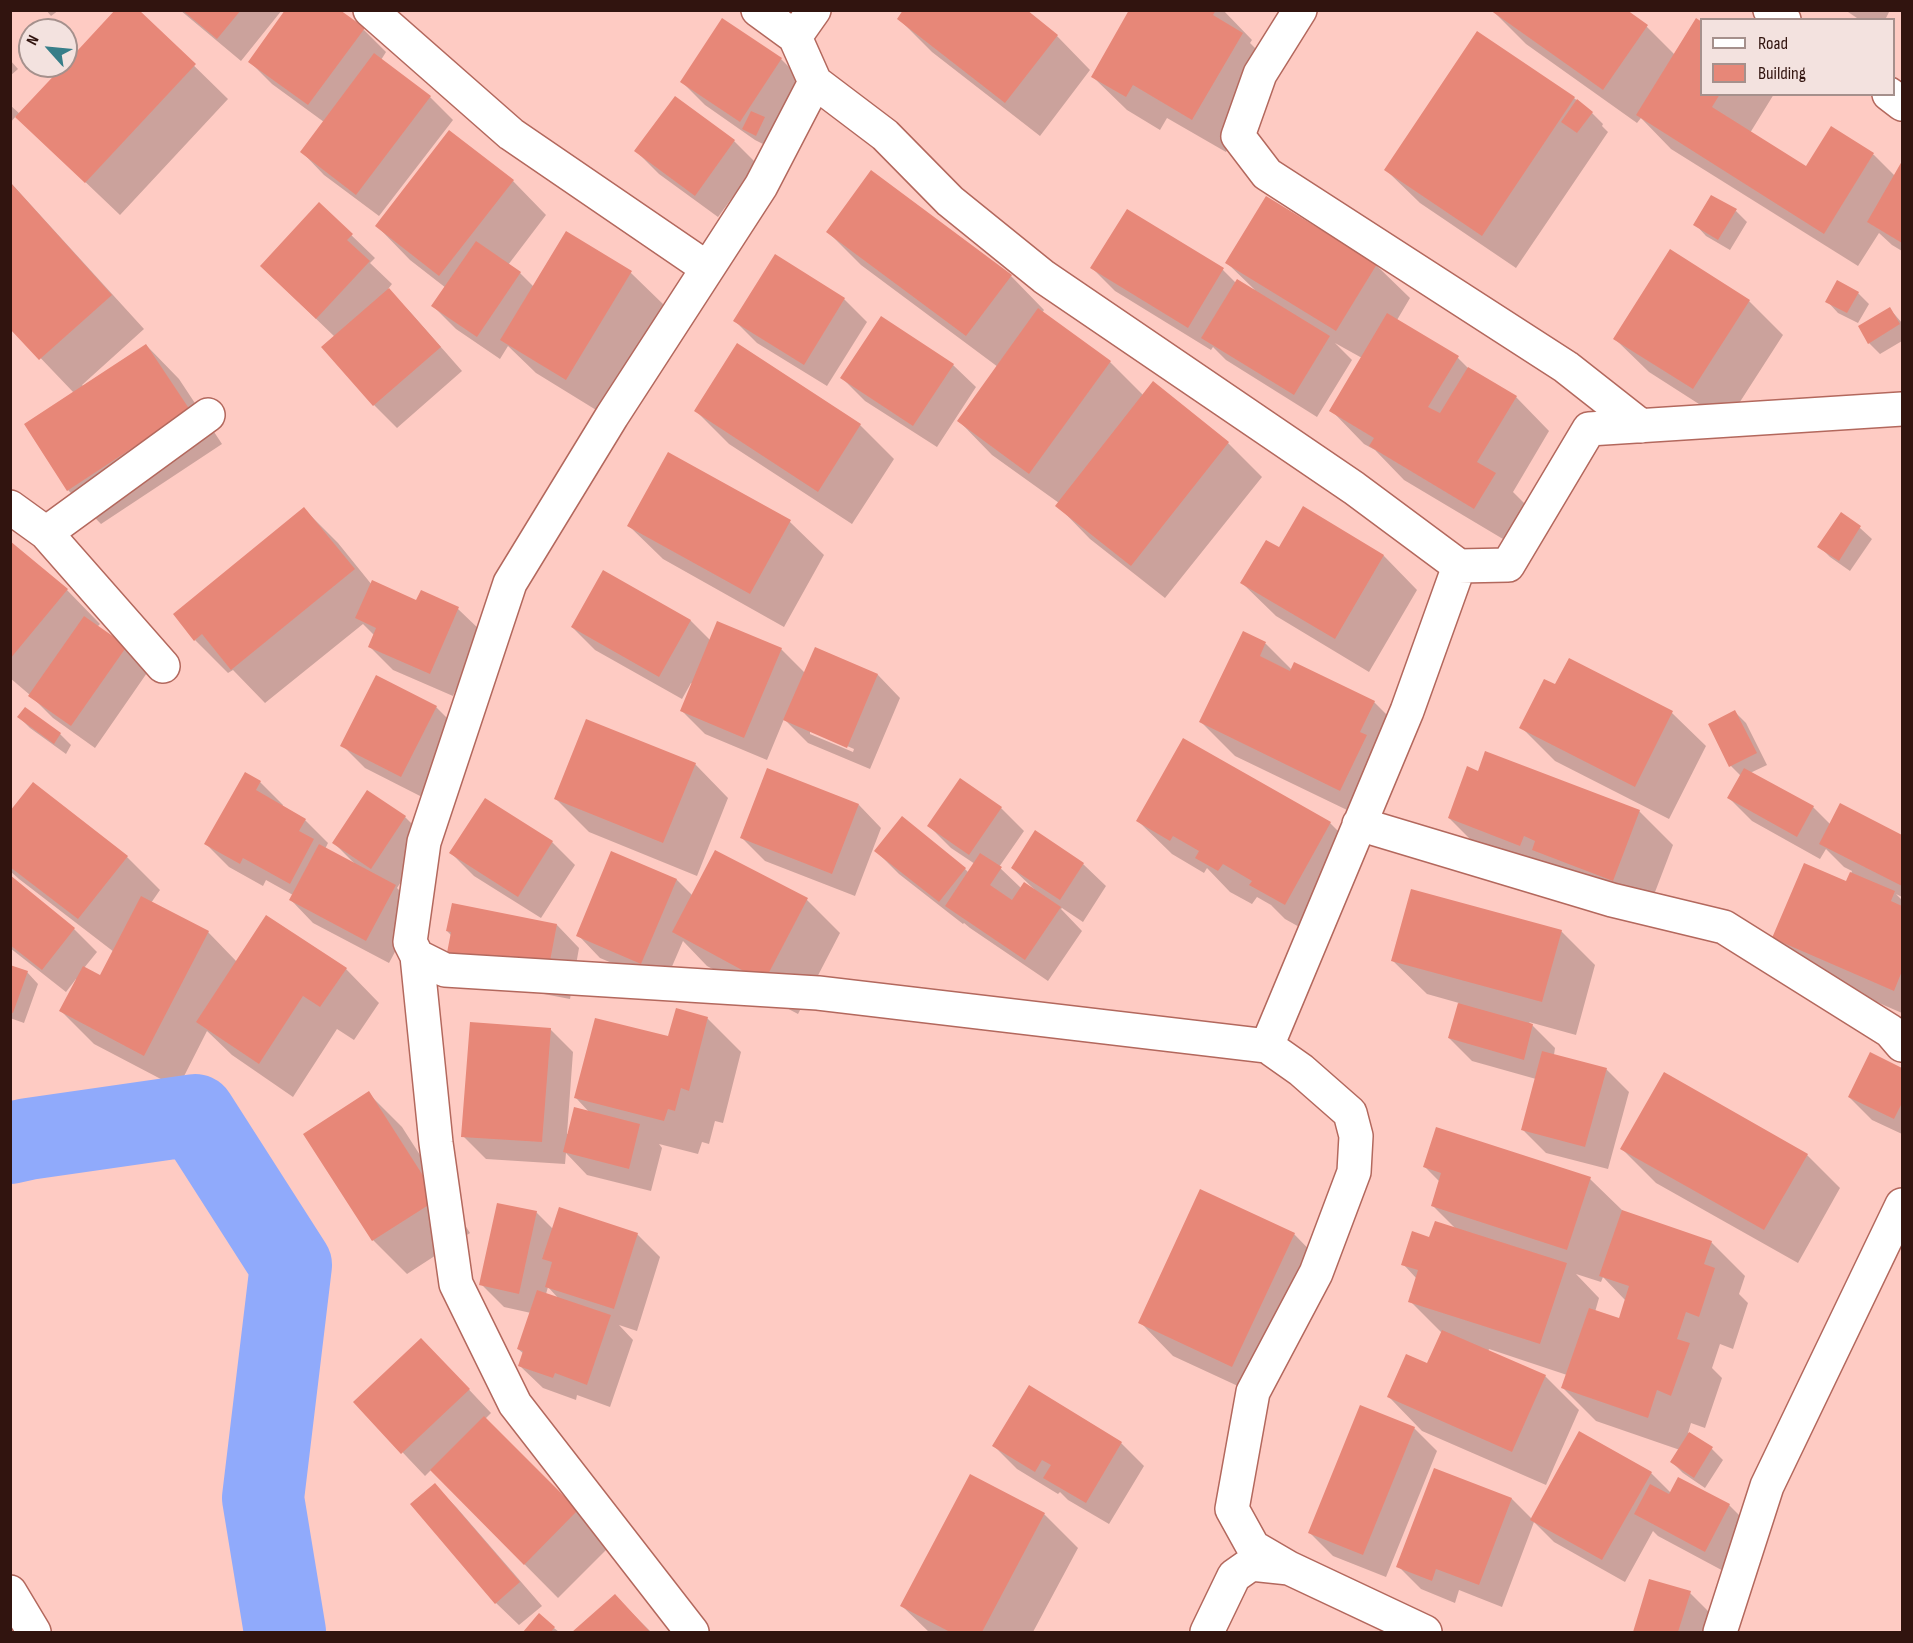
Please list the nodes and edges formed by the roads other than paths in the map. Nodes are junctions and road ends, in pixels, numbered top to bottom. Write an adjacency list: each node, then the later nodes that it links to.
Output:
1 (370, 10): 7 (street)
2 (758, 10): 5 (street)
3 (814, 10): 5 (street)
4 (1300, 10): 10 (street)
5 (795, 37): 6 (street)
6 (815, 82): 7 (street); 13 (street)
7 (707, 268): 16 (street)
8 (1902, 409): 10 (street)
9 (208, 415): 12 (street)
10 (1641, 426): 13 (street)
11 (10, 507): 12 (street)
12 (46, 532): 14 (street)
13 (1459, 566): 15 (street)
14 (163, 666)
15 (1359, 824): 17 (street); 18 (street)
16 (417, 956): 18 (street); 23 (street)
17 (1902, 1045)
18 (1267, 1046): 20 (street)
19 (1902, 1205): 26 (street)
20 (1289, 1568): 24 (street); 25 (street)
21 (10, 1592): 22 (street)
22 (34, 1632)
23 (692, 1632)
24 (1207, 1632)
25 (1425, 1632)
26 (1720, 1632)

